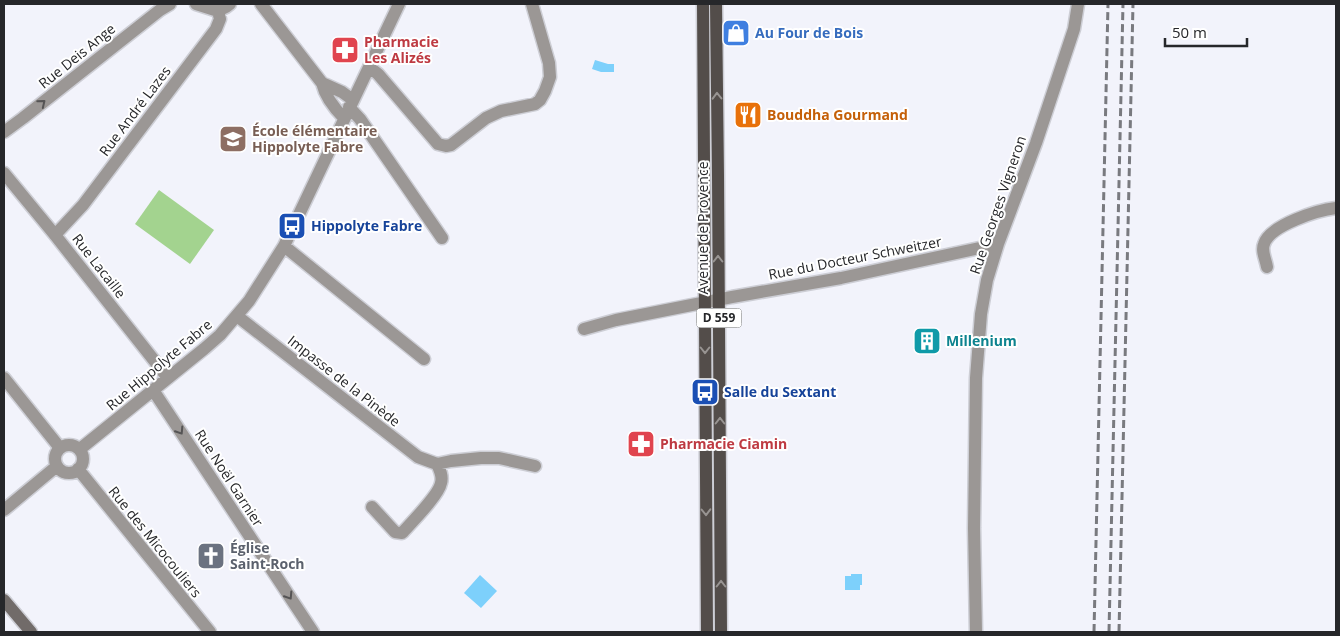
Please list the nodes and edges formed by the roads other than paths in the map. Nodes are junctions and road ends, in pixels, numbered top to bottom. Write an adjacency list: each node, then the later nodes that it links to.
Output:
1 (170, 4): 14 (street, Rue Deis Ange, one-way to 1)
2 (196, 4): 10 (street)
3 (230, 4): 10 (street)
4 (261, 4): 12 (street)
5 (399, 4): 11 (street, Rue Hippolyte Fabre)
6 (532, 4): 11 (street)
7 (703, 4): 23 (main road, Avenue de Provence / D 559)
8 (716, 4): 22 (main road, Avenue de Provence / D 559, one-way to 8)
9 (1078, 4): 19 (street, Rue Georges Vigneron)
10 (218, 10): 17 (street, Rue André Lazes)
11 (369, 67): 13 (street, Rue Hippolyte Fabre)
12 (322, 83): 13 (street); 13 (street)
13 (348, 108): 18 (street); 20 (street, Rue Hippolyte Fabre)
14 (4, 132)
15 (4, 174): 17 (street, Rue Lacaille)
16 (1336, 208): 21 (street)
17 (55, 235): 28 (street, Rue Lacaille)
18 (442, 238)
19 (998, 244): 22 (street, Rue du Docteur Schweitzer); 44 (street, Rue Georges Vigneron)
20 (284, 246): 24 (street, Rue Hippolyte Fabre); 26 (street)
21 (1267, 267)
22 (719, 300): 23 (street, Rue du Docteur Schweitzer); 43 (main road, Avenue de Provence / D 559, one-way to 22)
23 (705, 303): 25 (street, Rue du Docteur Schweitzer); 42 (main road, Avenue de Provence / D 559, one-way to 42)
24 (237, 316): 28 (street, Rue Hippolyte Fabre); 32 (street, Impasse de la Pinède)
25 (584, 329)
26 (424, 359)
27 (4, 378): 30 (street)
28 (168, 378): 29 (street, Rue Hippolyte Fabre)
29 (154, 390): 31 (street, Rue Hippolyte Fabre); 41 (street, Rue Noël Garnier, one-way to 41)
30 (60, 448): 31 (street); 33 (street)
31 (80, 450): 35 (street)
32 (437, 464): 34 (street); 36 (street)
33 (57, 466): 35 (street); 37 (street)
34 (535, 466)
35 (78, 469): 40 (street, Rue des Micocouliers)
36 (372, 507)
37 (4, 510)
38 (4, 600): 39 (main road)
39 (31, 632)
40 (210, 632)
41 (313, 632)
42 (708, 632)
43 (721, 632)
44 (976, 632)

